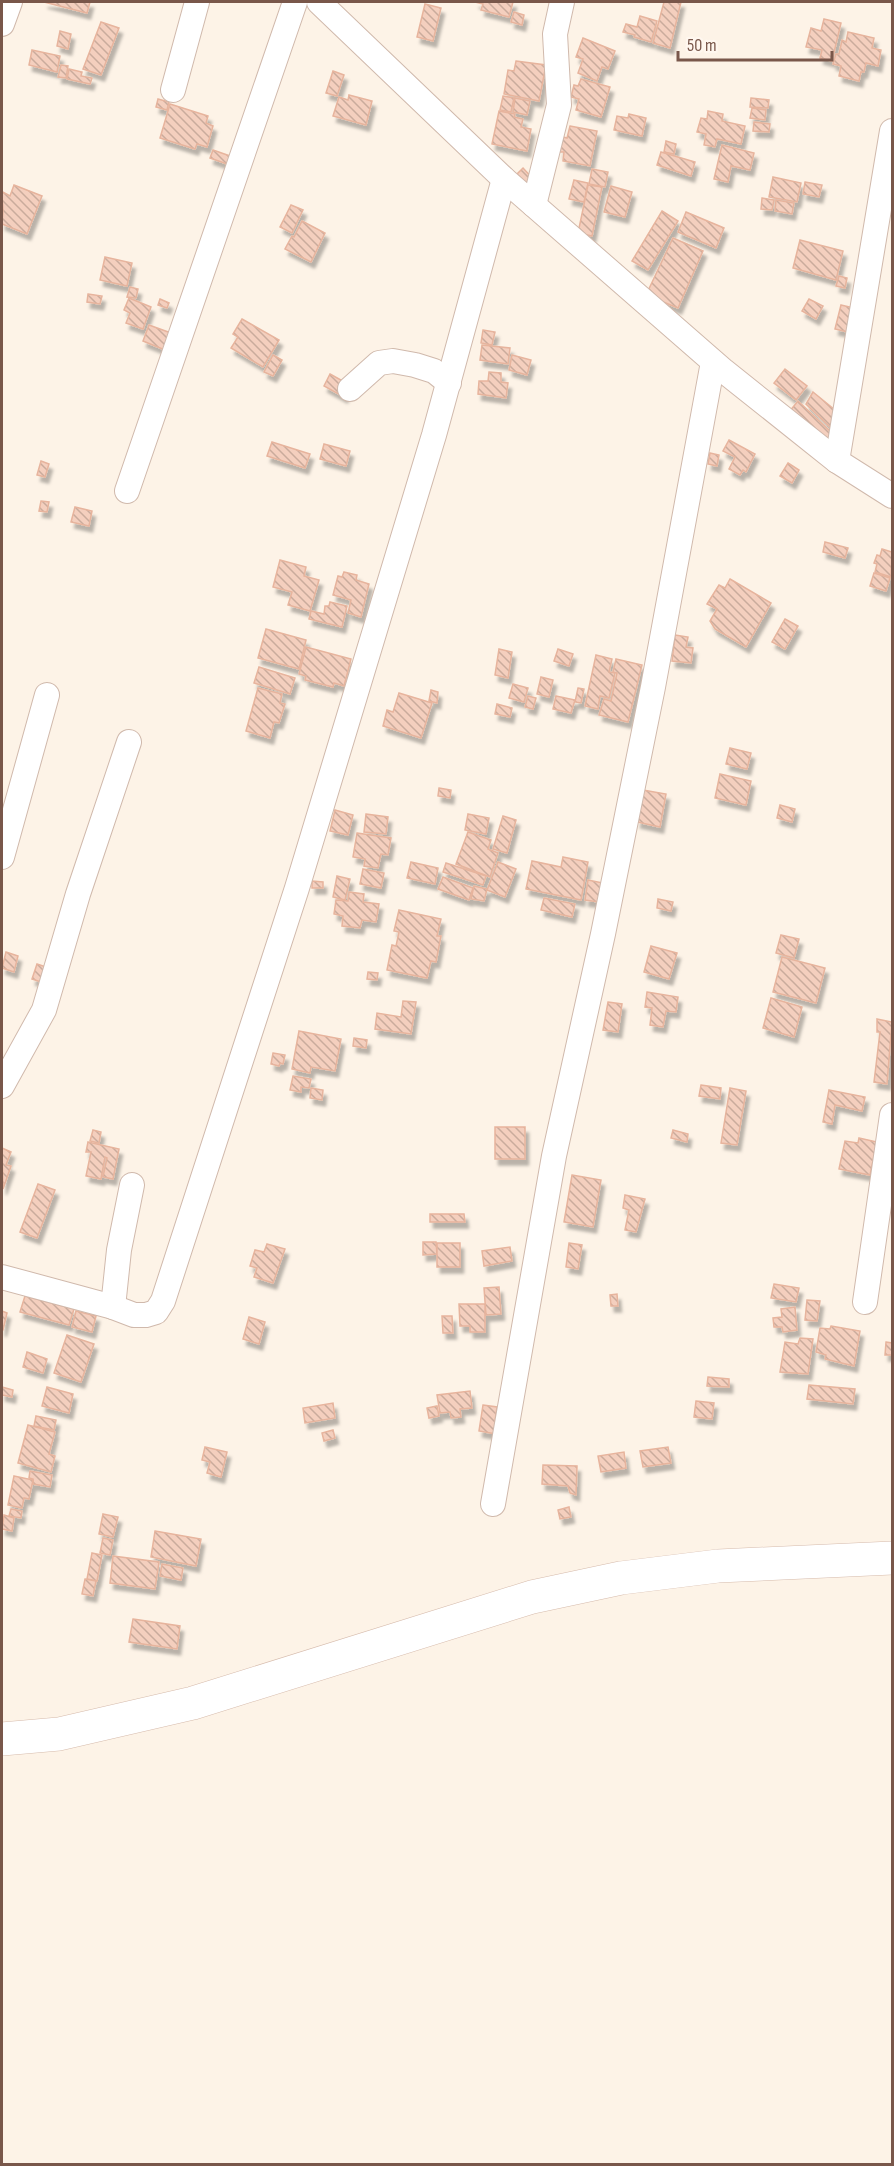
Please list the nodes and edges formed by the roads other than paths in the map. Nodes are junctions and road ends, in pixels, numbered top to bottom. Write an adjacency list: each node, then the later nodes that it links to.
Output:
1 (10, 2): 6 (street)
2 (197, 2): 7 (street)
3 (295, 2): 15 (street)
4 (319, 2): 9 (street)
5 (562, 2): 10 (street)
6 (2, 24)
7 (173, 90)
8 (892, 131): 14 (street)
9 (504, 179): 10 (street); 12 (street)
10 (534, 205): 11 (street)
11 (713, 362): 14 (street); 26 (street)
12 (449, 383): 13 (street); 25 (street)
13 (350, 389)
14 (837, 461): 16 (street)
15 (127, 492)
16 (892, 496)
17 (47, 695): 19 (street)
18 (129, 742): 20 (street)
19 (2, 857)
20 (2, 1086)
21 (892, 1114): 24 (street)
22 (132, 1185): 25 (street)
23 (2, 1276): 25 (street)
24 (865, 1302)
25 (113, 1307)
26 (493, 1504)
27 (892, 1557): 28 (main road)
28 (2, 1739)

